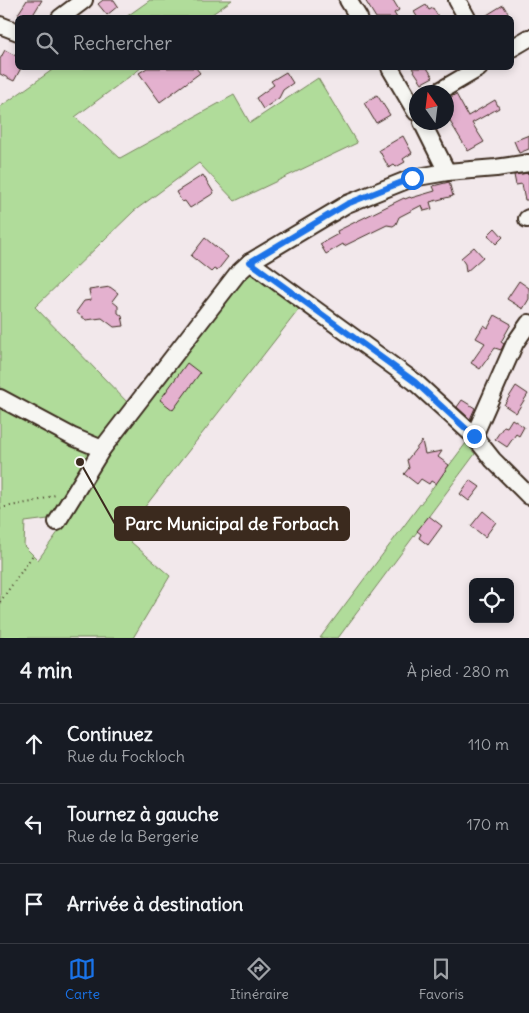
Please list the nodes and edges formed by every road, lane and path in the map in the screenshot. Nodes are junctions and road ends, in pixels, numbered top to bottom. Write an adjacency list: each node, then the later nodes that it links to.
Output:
1 (84, 0): 4 (street)
2 (348, 0): 5 (street)
3 (456, 0): 6 (street)
4 (64, 15)
5 (357, 15)
6 (465, 15)
7 (0, 25): 8 (street)
8 (15, 31)
9 (529, 38): 10 (street)
10 (514, 47)
11 (391, 70): 14 (street)
12 (476, 70): 13 (street)
13 (450, 85)
14 (409, 97)
15 (426, 130): 17 (street)
16 (529, 163): 17 (street)
17 (447, 172): 18 (street)
18 (250, 262): 21 (street); 22 (street)
19 (529, 323): 21 (street)
20 (0, 398): 22 (street)
21 (474, 436): 24 (street)
22 (102, 449): 23 (street)
23 (79, 487): 25 (path); 26 (street)
24 (529, 496)
25 (0, 508)
26 (57, 522)
27 (33, 556): 28 (path)
28 (0, 602)

